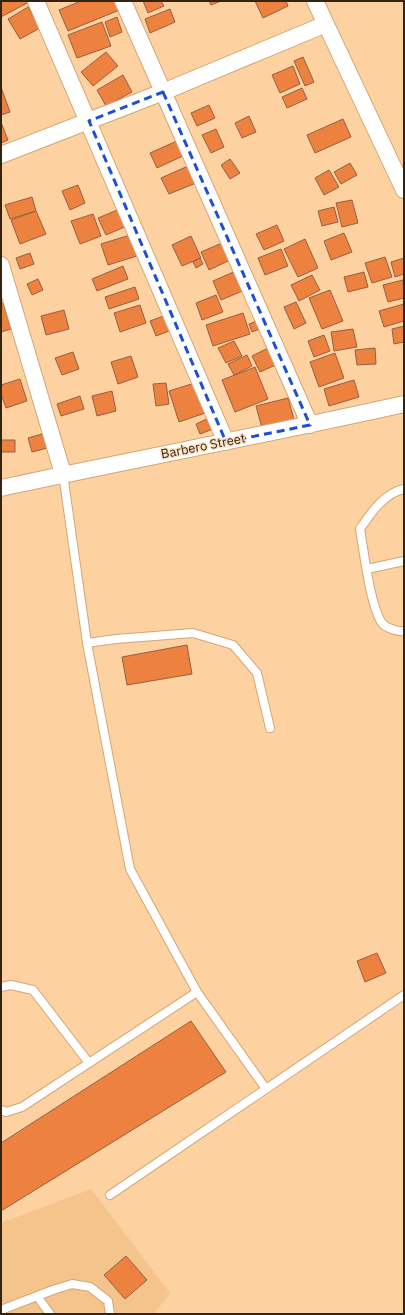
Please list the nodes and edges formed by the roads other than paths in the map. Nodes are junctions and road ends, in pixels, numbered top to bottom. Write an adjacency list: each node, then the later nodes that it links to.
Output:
1 (36, 1): 6 (street)
2 (123, 1): 5 (street)
3 (315, 1): 4 (street)
4 (326, 24): 5 (street); 8 (street)
5 (163, 92): 6 (street); 11 (street)
6 (88, 121): 7 (street); 12 (street)
7 (1, 155)
8 (404, 190)
9 (1, 265): 13 (street)
10 (404, 404): 11 (street, Barbero Street)
11 (310, 425): 12 (street, Barbero Street)
12 (226, 442): 13 (street, Barbero Street)
13 (63, 474): 14 (street, Barbero Street); 19 (lane)
14 (1, 488)
15 (404, 489): 17 (lane)
16 (404, 561): 17 (lane)
17 (367, 569): 18 (lane)
18 (404, 632)
19 (87, 643): 20 (lane); 22 (lane)
20 (270, 728)
21 (1, 987): 24 (lane)
22 (197, 992): 24 (lane); 25 (lane)
23 (404, 995): 25 (lane)
24 (89, 1063): 26 (lane)
25 (266, 1089): 27 (lane)
26 (1, 1110)
27 (110, 1195)
28 (37, 1296): 29 (lane); 31 (lane); 32 (lane)
29 (1, 1311): 30 (lane)
30 (3, 1314)
31 (50, 1314)
32 (110, 1314)

